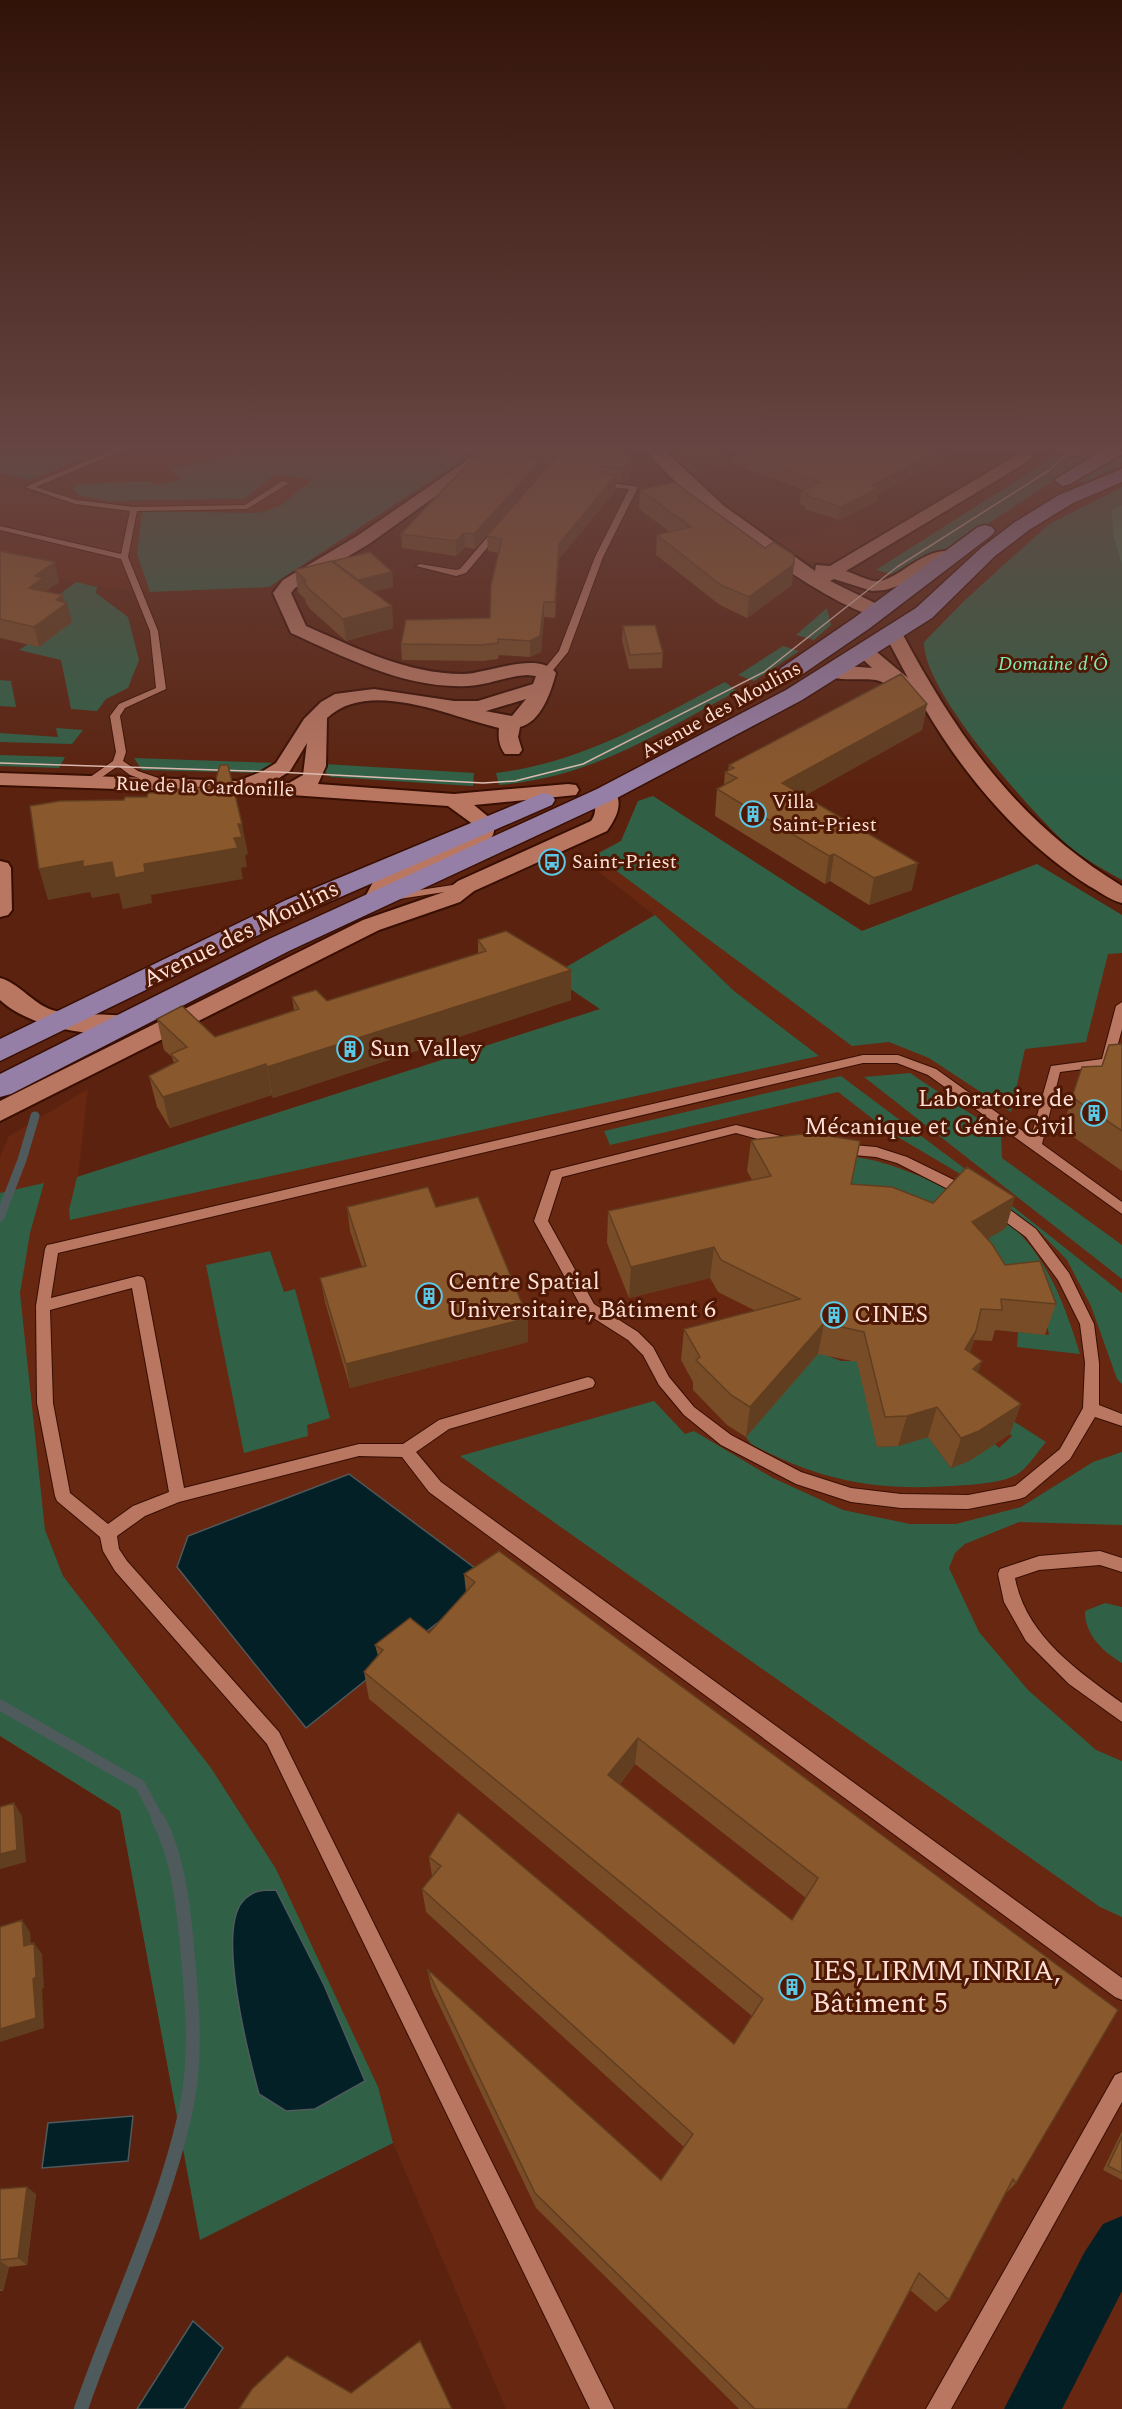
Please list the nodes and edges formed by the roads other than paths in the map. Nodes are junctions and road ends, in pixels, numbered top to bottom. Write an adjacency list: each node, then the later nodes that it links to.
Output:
1 (125, 560): 24 (lane)
2 (329, 560): 17 (street)
3 (472, 560): 10 (lane)
4 (598, 560): 17 (lane)
5 (789, 560): 11 (street)
6 (852, 560): 11 (street)
7 (931, 560): 12 (street)
8 (944, 560): 13 (main road, Avenue des Moulins)
9 (979, 560): 14 (main road, Avenue des Moulins)
10 (420, 566)
11 (825, 577): 12 (street); 13 (street)
12 (872, 586): 13 (street)
13 (878, 611): 14 (main road); 15 (main road); 31 (main road, Avenue des Moulins)
14 (893, 633): 15 (main road, Avenue des Moulins); 20 (street)
15 (865, 652): 16 (main road, Avenue des Moulins); 18 (street)
16 (832, 671): 18 (street); 32 (main road, Avenue des Moulins)
17 (544, 681): 19 (street); 22 (street)
18 (896, 681): 20 (street)
19 (454, 707): 21 (street); 22 (street)
20 (937, 714): 38 (street)
21 (317, 718): 25 (street); 29 (street)
22 (510, 723): 23 (street)
23 (512, 750)
24 (118, 762): 27 (lane); 28 (lane)
25 (313, 777): 30 (street); 33 (street, Rue de la Cardonille)
26 (0, 779): 27 (street, Rue de la Cardonille)
27 (88, 782): 28 (street, Rue de la Cardonille)
28 (168, 785): 29 (street, Rue de la Cardonille)
29 (229, 787): 30 (street, Rue de la Cardonille)
30 (291, 789): 33 (street, Rue de la Cardonille)
31 (568, 790): 34 (street, Rue de la Cardonille); 35 (main road, Avenue des Moulins)
32 (606, 794): 37 (street, Avenue des Moulins); 39 (main road, Avenue des Moulins)
33 (409, 798): 34 (street, Rue de la Cardonille)
34 (454, 800): 35 (street)
35 (485, 823): 39 (street, Avenue des Moulins); 43 (main road, Avenue des Moulins)
36 (0, 868): 40 (street)
37 (466, 886): 39 (lane, Avenue des Moulins); 47 (street, Avenue des Moulins)
38 (1122, 896)
39 (376, 899): 44 (main road, Avenue des Moulins)
40 (1, 904)
41 (0, 986): 43 (street)
42 (1122, 1006): 48 (lane)
43 (59, 1022): 44 (street); 45 (main road, Avenue des Moulins)
44 (123, 1024): 46 (main road, Avenue des Moulins)
45 (0, 1051)
46 (0, 1087)
47 (0, 1112)
48 (1035, 1146): 49 (lane); 50 (lane)
49 (1122, 1209)
50 (44, 1305): 55 (lane); 56 (lane)
51 (588, 1383): 54 (lane)
52 (1091, 1409): 52 (lane); 53 (lane)
53 (1122, 1420)
54 (406, 1451): 55 (lane); 59 (lane)
55 (178, 1496): 56 (lane)
56 (108, 1533): 61 (lane)
57 (1122, 1565): 58 (lane)
58 (1122, 1714)
59 (1122, 1990)
60 (1122, 2082): 62 (lane)
61 (602, 2409)
62 (938, 2409)

